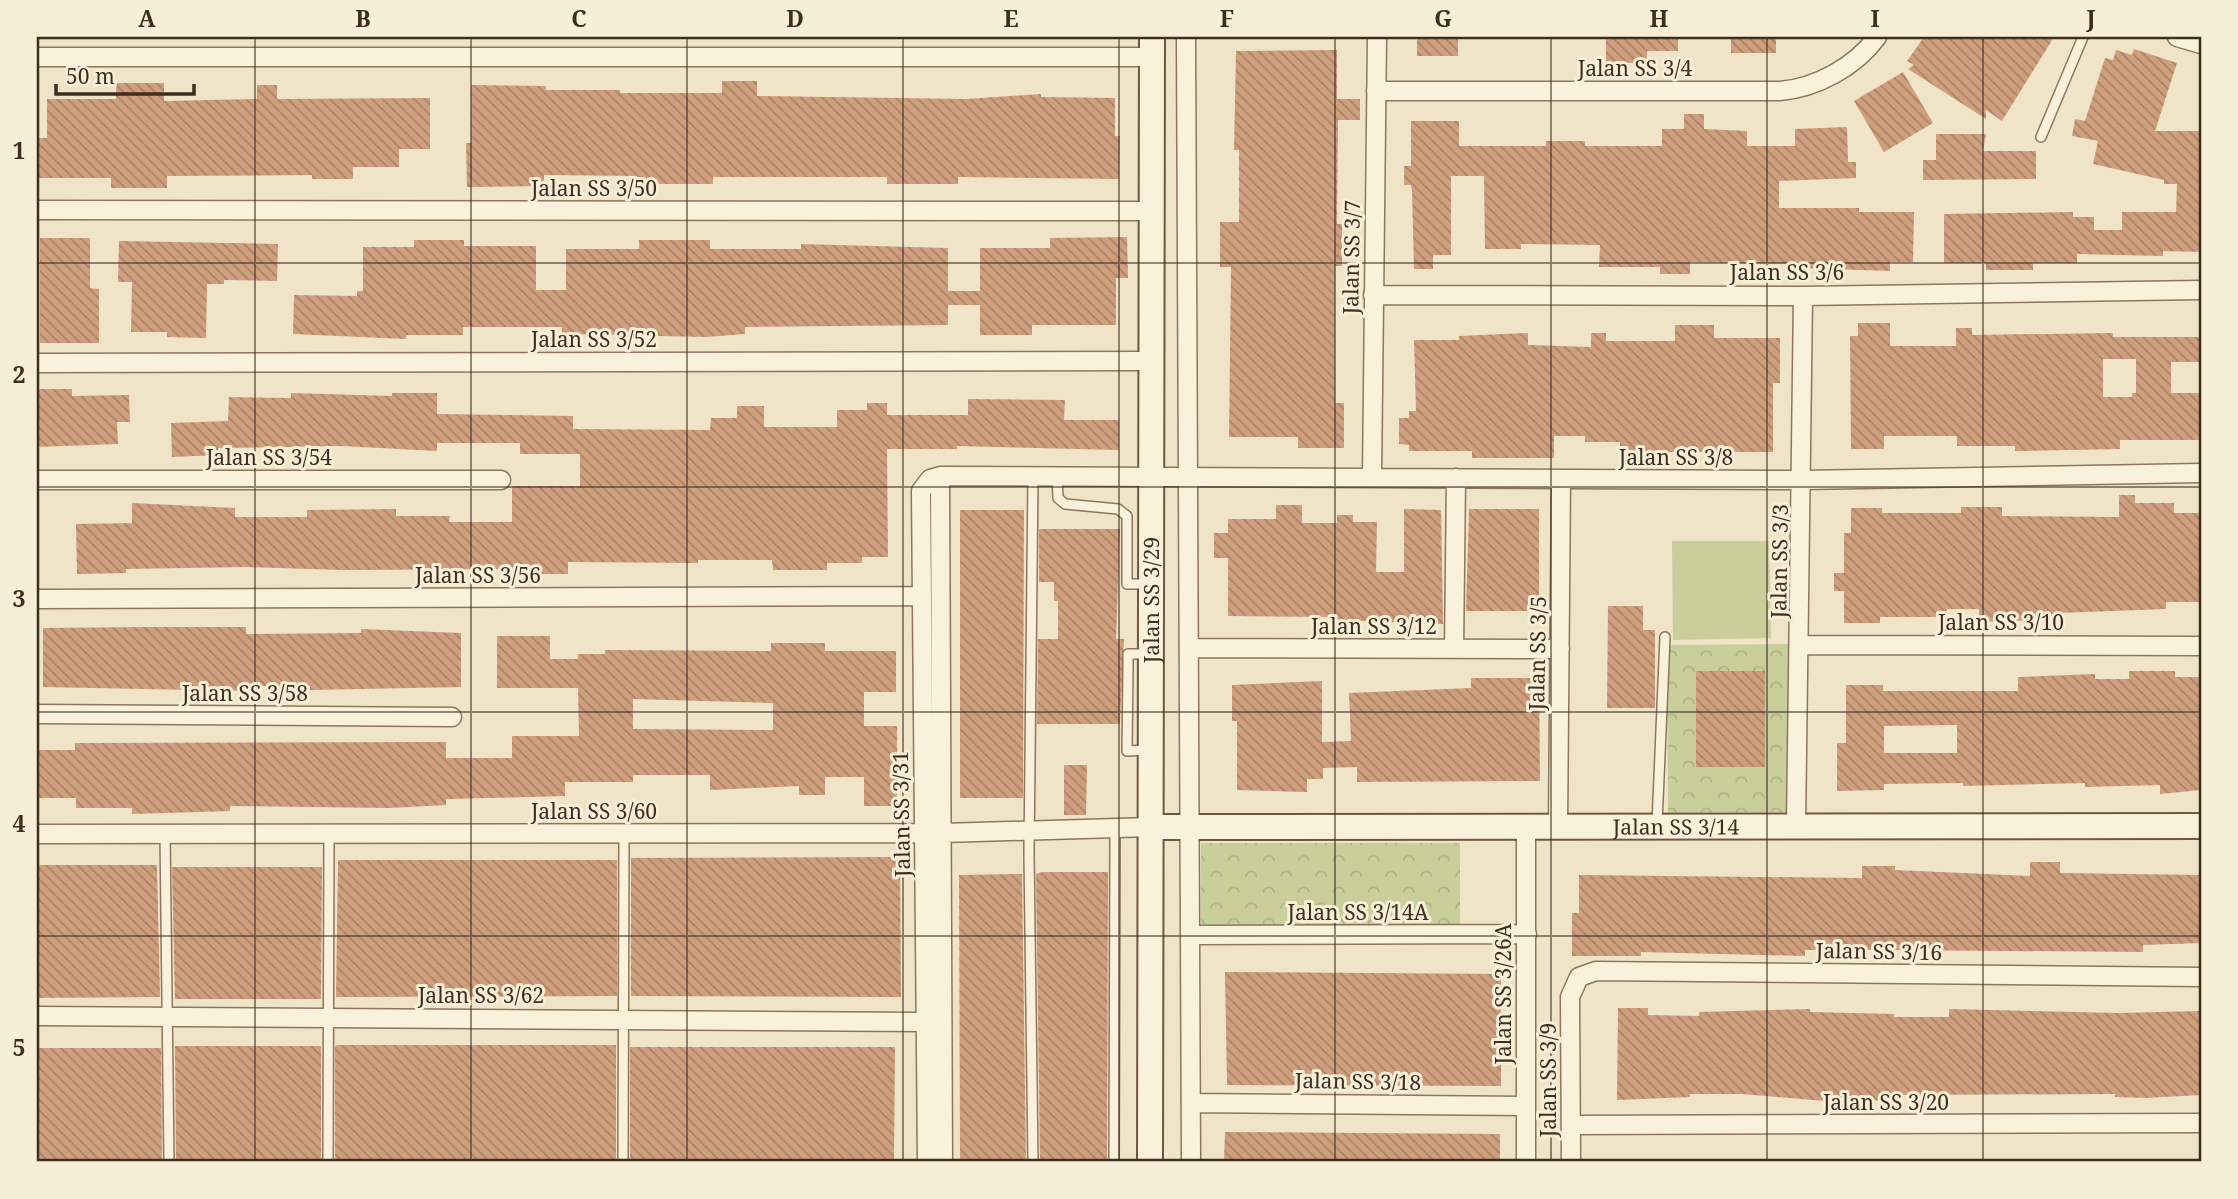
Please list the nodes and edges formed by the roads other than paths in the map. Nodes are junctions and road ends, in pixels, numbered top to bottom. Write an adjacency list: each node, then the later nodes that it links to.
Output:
1 (1186, 37): 23 (street)
2 (1377, 37): 9 (street, Jalan SS 3/7)
3 (1877, 37): 9 (street, Jalan SS 3/4)
4 (2083, 37): 10 (lane)
5 (2177, 37): 6 (street)
6 (2201, 44)
7 (1152, 47): 8 (street); 12 (street, Jalan SS 3/29)
8 (37, 57)
9 (1376, 91): 14 (street, Jalan SS 3/7)
10 (2041, 136)
11 (37, 210): 12 (street, Jalan SS 3/50)
12 (1151, 211): 16 (street, Jalan SS 3/29)
13 (2201, 290): 15 (street, Jalan SS 3/6)
14 (1373, 295): 15 (street, Jalan SS 3/6); 24 (street, Jalan SS 3/7)
15 (1803, 296): 29 (street, Jalan SS 3/3)
16 (1151, 360): 17 (street, Jalan SS 3/52); 21 (street, Jalan SS 3/29)
17 (37, 363)
18 (2201, 473): 29 (street, Jalan SS 3/8)
19 (940, 475): 20 (street); 31 (street, Jalan SS 3/31); 51 (street, Jalan SS 3/31)
20 (1033, 476): 22 (street); 49 (lane)
21 (1151, 476): 22 (street); 23 (street, Jalan SS 3/8); 30 (street, Jalan SS 3/29)
22 (1058, 477): 30 (lane)
23 (1188, 477): 24 (street, Jalan SS 3/8); 36 (street)
24 (1371, 477): 25 (street, Jalan SS 3/8)
25 (1457, 478): 26 (street, Jalan SS 3/8); 37 (street)
26 (1561, 479): 29 (street, Jalan SS 3/8); 38 (street, Jalan SS 3/5)
27 (37, 480): 28 (street, Jalan SS 3/54)
28 (501, 480)
29 (1803, 480): 34 (street, Jalan SS 3/3)
30 (1151, 584): 41 (street, Jalan SS 3/29)
31 (920, 596): 32 (street, Jalan SS 3/56); 50 (street, Jalan SS 3/31)
32 (37, 599)
33 (1665, 637): 45 (lane)
34 (1800, 645): 35 (street, Jalan SS 3/10); 46 (street, Jalan SS 3/3)
35 (2201, 646)
36 (1189, 648): 37 (street, Jalan SS 3/12); 42 (street)
37 (1454, 649): 38 (street, Jalan SS 3/12)
38 (1560, 649): 44 (street, Jalan SS 3/5)
39 (37, 714): 40 (street, Jalan SS 3/58)
40 (452, 717)
41 (1151, 827): 42 (street, Jalan SS 3/14); 48 (street, Jalan SS 3/60); 76 (street, Jalan SS 3/29)
42 (1190, 827): 43 (street, Jalan SS 3/14); 57 (street)
43 (1526, 827): 44 (street, Jalan SS 3/14); 56 (street, Jalan SS 3/26A)
44 (1558, 827): 45 (street, Jalan SS 3/14)
45 (1657, 827): 46 (street, Jalan SS 3/14)
46 (1796, 827): 47 (street, Jalan SS 3/14)
47 (2201, 827)
48 (1115, 828): 49 (street, Jalan SS 3/60); 75 (lane)
49 (1031, 831): 51 (street, Jalan SS 3/60); 74 (lane)
50 (924, 833): 51 (street, Jalan SS 3/60); 55 (street, Jalan SS 3/60); 64 (street, Jalan SS 3/31)
51 (943, 833): 73 (street, Jalan SS 3/31)
52 (37, 834): 53 (street, Jalan SS 3/60)
53 (165, 834): 54 (street, Jalan SS 3/60); 61 (lane)
54 (329, 834): 55 (street, Jalan SS 3/60); 62 (lane)
55 (624, 834): 63 (lane)
56 (1527, 934): 57 (street, Jalan SS 3/14A); 66 (street, Jalan SS 3/26A)
57 (1190, 935): 65 (street)
58 (2201, 977): 59 (street, Jalan SS 3/16)
59 (1570, 997): 68 (street, Jalan SS 3/9)
60 (37, 1016): 61 (street, Jalan SS 3/62)
61 (166, 1017): 62 (street, Jalan SS 3/62); 69 (lane)
62 (329, 1017): 63 (street, Jalan SS 3/62); 70 (lane)
63 (623, 1018): 64 (street, Jalan SS 3/62); 71 (lane)
64 (925, 1022): 72 (street, Jalan SS 3/31)
65 (1191, 1102): 66 (street, Jalan SS 3/18); 77 (street)
66 (1525, 1106): 78 (street, Jalan SS 3/26A)
67 (2201, 1124): 68 (street, Jalan SS 3/20)
68 (1571, 1125): 79 (street, Jalan SS 3/9)
69 (169, 1162)
70 (328, 1162)
71 (623, 1162)
72 (927, 1162)
73 (943, 1162)
74 (1033, 1162)
75 (1114, 1162)
76 (1150, 1162)
77 (1191, 1162)
78 (1526, 1162)
79 (1571, 1162)

